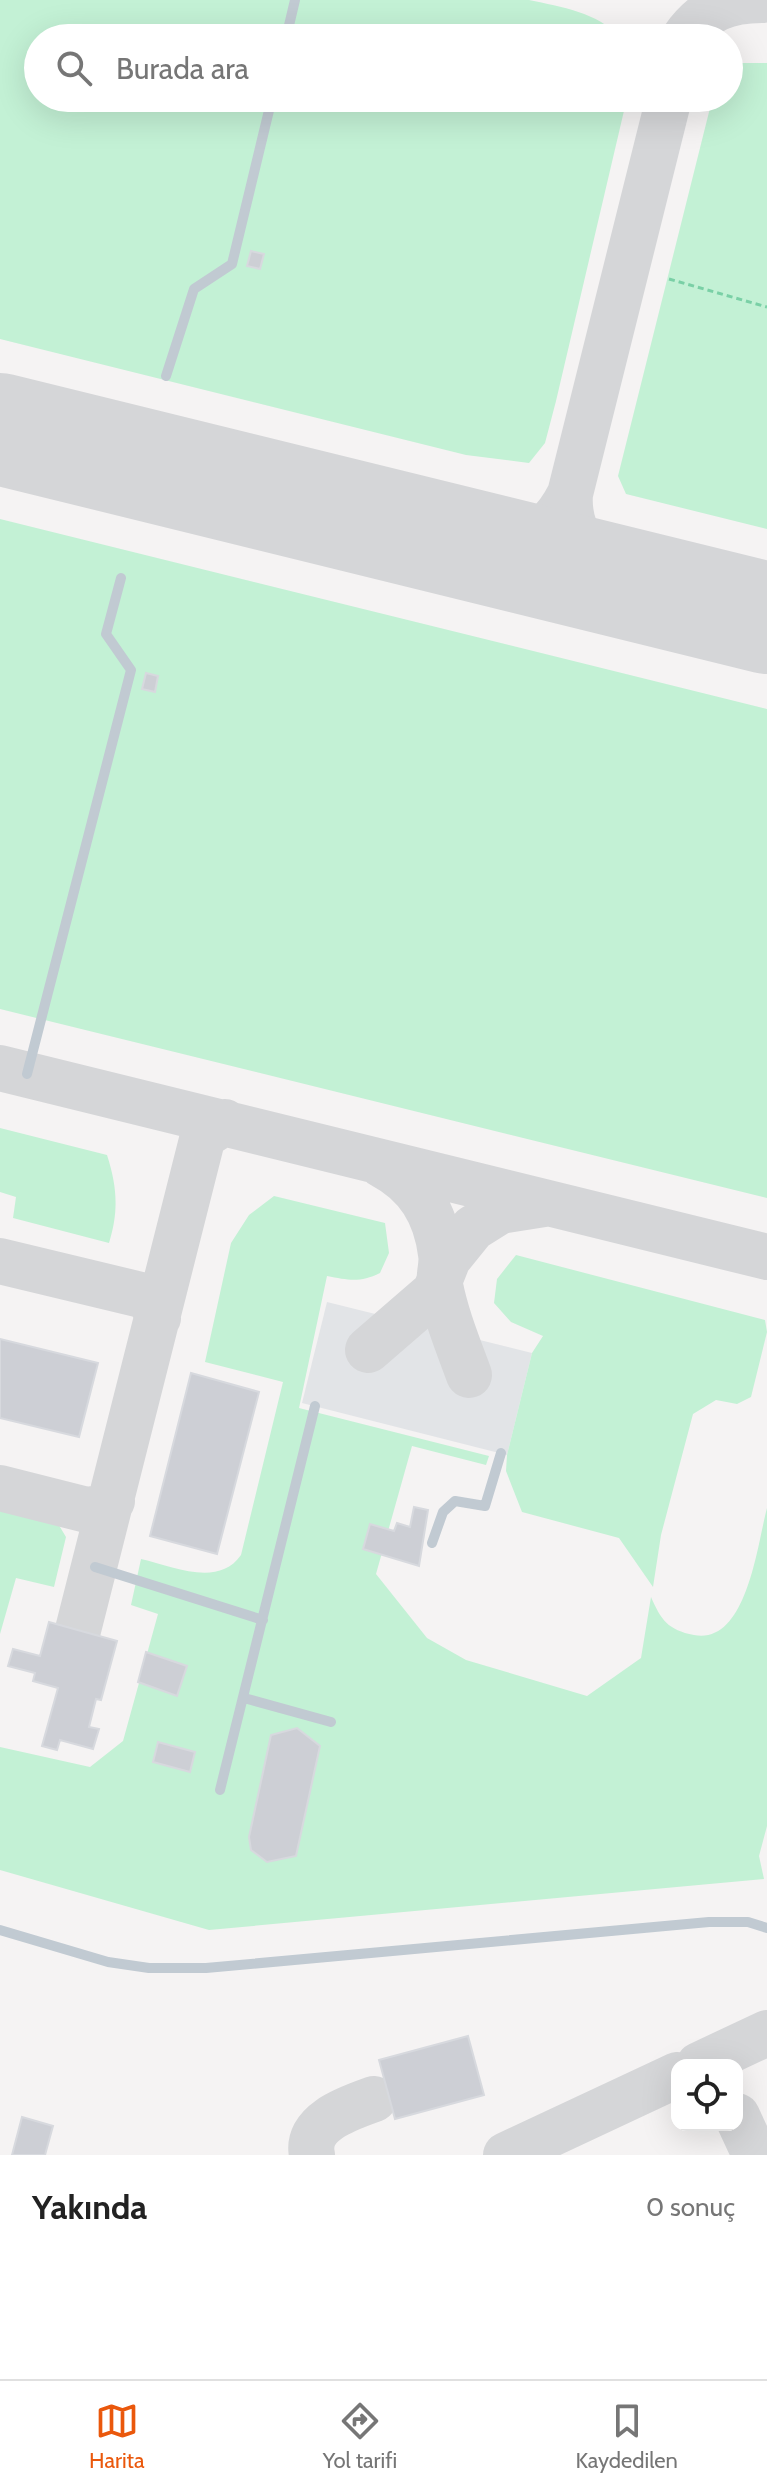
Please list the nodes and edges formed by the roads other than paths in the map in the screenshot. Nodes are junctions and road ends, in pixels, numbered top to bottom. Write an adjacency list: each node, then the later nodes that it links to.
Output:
1 (295, 0): 2 (lane)
2 (289, 24)
3 (269, 112): 4 (lane)
4 (166, 376)
5 (121, 578): 6 (lane)
6 (27, 1074)
7 (315, 1406): 11 (lane)
8 (501, 1453): 9 (lane)
9 (432, 1543)
10 (95, 1567): 11 (lane)
11 (263, 1620): 12 (lane)
12 (244, 1698): 13 (lane); 14 (lane)
13 (331, 1722)
14 (220, 1790)
15 (767, 1928): 16 (lane)
16 (0, 1930)

